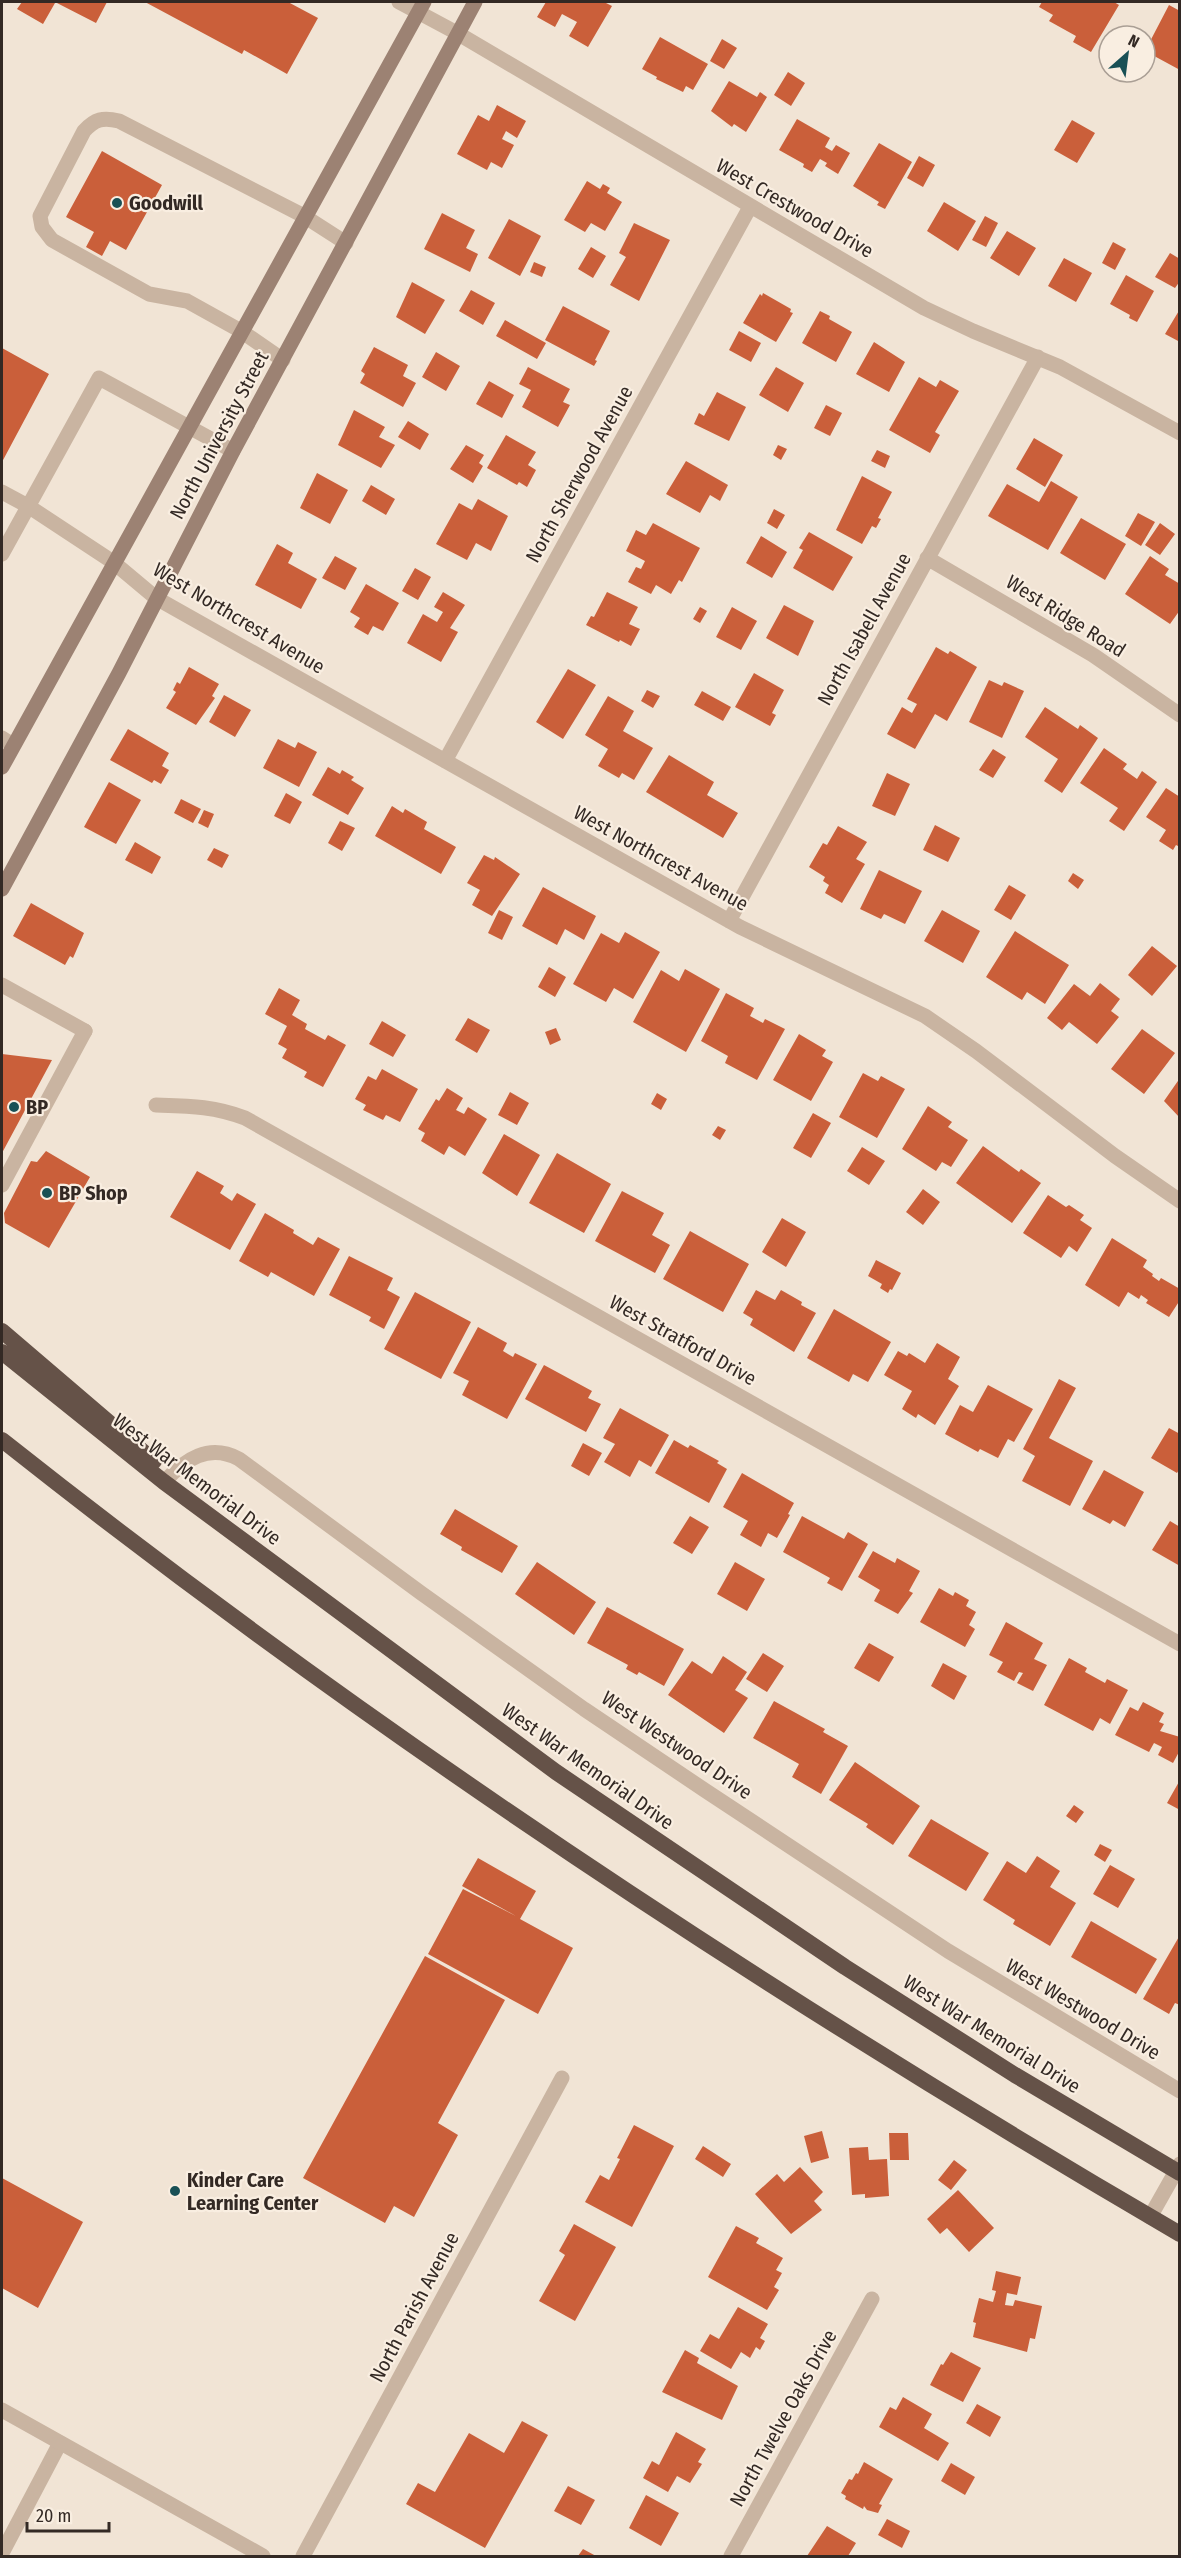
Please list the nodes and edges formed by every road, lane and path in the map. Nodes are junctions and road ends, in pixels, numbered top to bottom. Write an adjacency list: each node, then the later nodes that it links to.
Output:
1 (399, 2): 3 (street, West Crestwood Drive)
2 (475, 2): 4 (main road, North University Street)
3 (421, 7): 4 (street, West Crestwood Drive); 6 (main road, North University Street)
4 (457, 33): 5 (street, West Crestwood Drive); 7 (main road, North University Street)
5 (750, 207): 9 (street, West Crestwood Drive); 22 (street, North Sherwood Avenue)
6 (304, 216): 7 (street); 8 (main road, North University Street); 8 (street)
7 (346, 243): 10 (main road, North University Street)
8 (241, 332): 10 (street); 11 (main road, North University Street)
9 (1038, 357): 12 (street, West Crestwood Drive); 17 (street, North Isabell Avenue)
10 (283, 360): 13 (main road, North University Street)
11 (188, 428): 13 (street); 15 (street); 18 (main road, North University Street)
12 (1179, 433)
13 (233, 451): 19 (main road, North University Street)
14 (2, 492): 15 (street, West Northcrest Avenue)
15 (28, 506): 16 (street); 18 (street, West Northcrest Avenue)
16 (2, 554)
17 (927, 558): 20 (street, West Ridge Road); 25 (street, North Isabell Avenue)
18 (113, 562): 19 (street, West Northcrest Avenue); 21 (main road, North University Street)
19 (156, 598): 22 (street, West Northcrest Avenue); 24 (main road, North University Street)
20 (1179, 715)
21 (7, 742): 23 (main road, North University Street)
22 (445, 761): 25 (street, West Northcrest Avenue)
23 (2, 767)
24 (2, 889)
25 (729, 921): 29 (street, West Northcrest Avenue)
26 (2, 985): 28 (street)
27 (156, 1104): 34 (street, West Stratford Drive)
28 (2, 1185)
29 (1179, 1201)
30 (2, 1331): 33 (highway)
31 (2, 1352): 33 (highway, West War Memorial Drive)
32 (2, 1440): 38 (highway)
33 (167, 1478): 36 (street, West Westwood Drive); 37 (highway, West War Memorial Drive)
34 (1179, 1644)
35 (562, 2078): 45 (street, North Parish Avenue)
36 (1179, 2091)
37 (1178, 2169): 38 (street)
38 (1150, 2217): 39 (highway)
39 (1179, 2234)
40 (872, 2299): 46 (street, North Twelve Oaks Drive)
41 (2, 2410): 42 (street)
42 (60, 2443): 43 (street); 44 (street)
43 (2, 2553)
44 (263, 2556)
45 (303, 2556)
46 (730, 2556)

